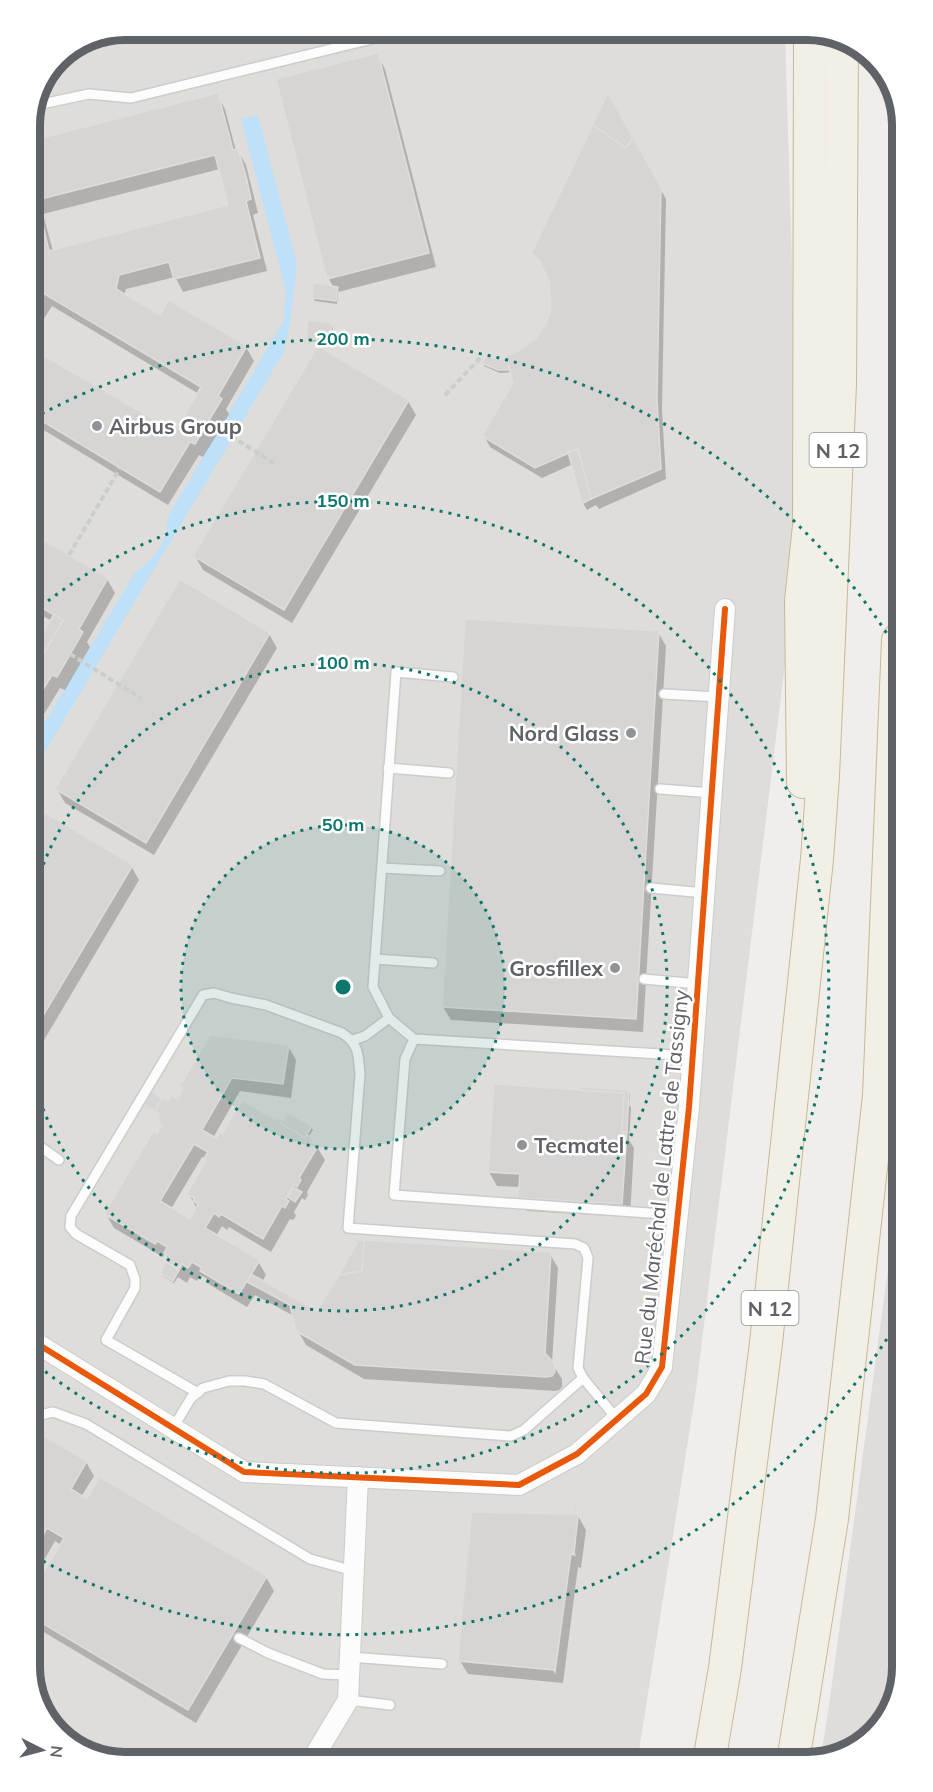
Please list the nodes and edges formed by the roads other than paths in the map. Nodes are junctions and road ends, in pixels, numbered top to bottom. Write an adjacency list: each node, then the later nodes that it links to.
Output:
1 (367, 40): 4 (lane)
2 (810, 41): 14 (highway)
3 (842, 48): 14 (highway, N 12)
4 (43, 104)
5 (725, 609): 8 (street, Rue du Maréchal de Lattre de Tassigny)
6 (453, 677): 9 (lane)
7 (664, 694): 8 (lane)
8 (719, 697): 13 (street, Rue du Maréchal de Lattre de Tassigny)
9 (388, 768): 10 (lane); 15 (lane)
10 (449, 773)
11 (892, 784): 45 (highway)
12 (660, 789): 13 (lane)
13 (712, 793): 18 (street, Rue du Maréchal de Lattre de Tassigny)
14 (817, 859): 44 (highway, N 12)
15 (382, 868): 16 (lane); 19 (lane)
16 (440, 871)
17 (651, 888): 18 (lane)
18 (705, 893): 22 (street, Rue du Maréchal de Lattre de Tassigny)
19 (375, 959): 20 (lane); 23 (lane)
20 (434, 963)
21 (644, 979): 22 (lane)
22 (698, 984): 26 (street, Rue du Maréchal de Lattre de Tassigny)
23 (389, 1018): 24 (lane); 25 (lane)
24 (414, 1039): 26 (lane); 29 (lane)
25 (353, 1040): 31 (lane); 32 (lane)
26 (693, 1056): 29 (street, Rue du Maréchal de Lattre de Tassigny)
27 (41, 1147): 28 (lane)
28 (58, 1160)
29 (677, 1215): 34 (street, Rue du Maréchal de Lattre de Tassigny)
30 (41, 1346): 35 (street, Rue du Maréchal de Lattre de Tassigny)
31 (583, 1378): 32 (lane); 34 (lane)
32 (198, 1393): 35 (lane)
33 (41, 1415): 37 (lane)
34 (617, 1419): 36 (street, Rue du Maréchal de Lattre de Tassigny)
35 (173, 1428): 36 (street, Rue du Maréchal de Lattre de Tassigny)
36 (358, 1477): 37 (street)
37 (354, 1571): 40 (street)
38 (239, 1638): 40 (lane)
39 (442, 1664): 40 (lane)
40 (350, 1666): 41 (street)
41 (348, 1700): 42 (lane); 43 (street)
42 (390, 1706)
43 (317, 1751)
44 (711, 1752)
45 (794, 1752)

